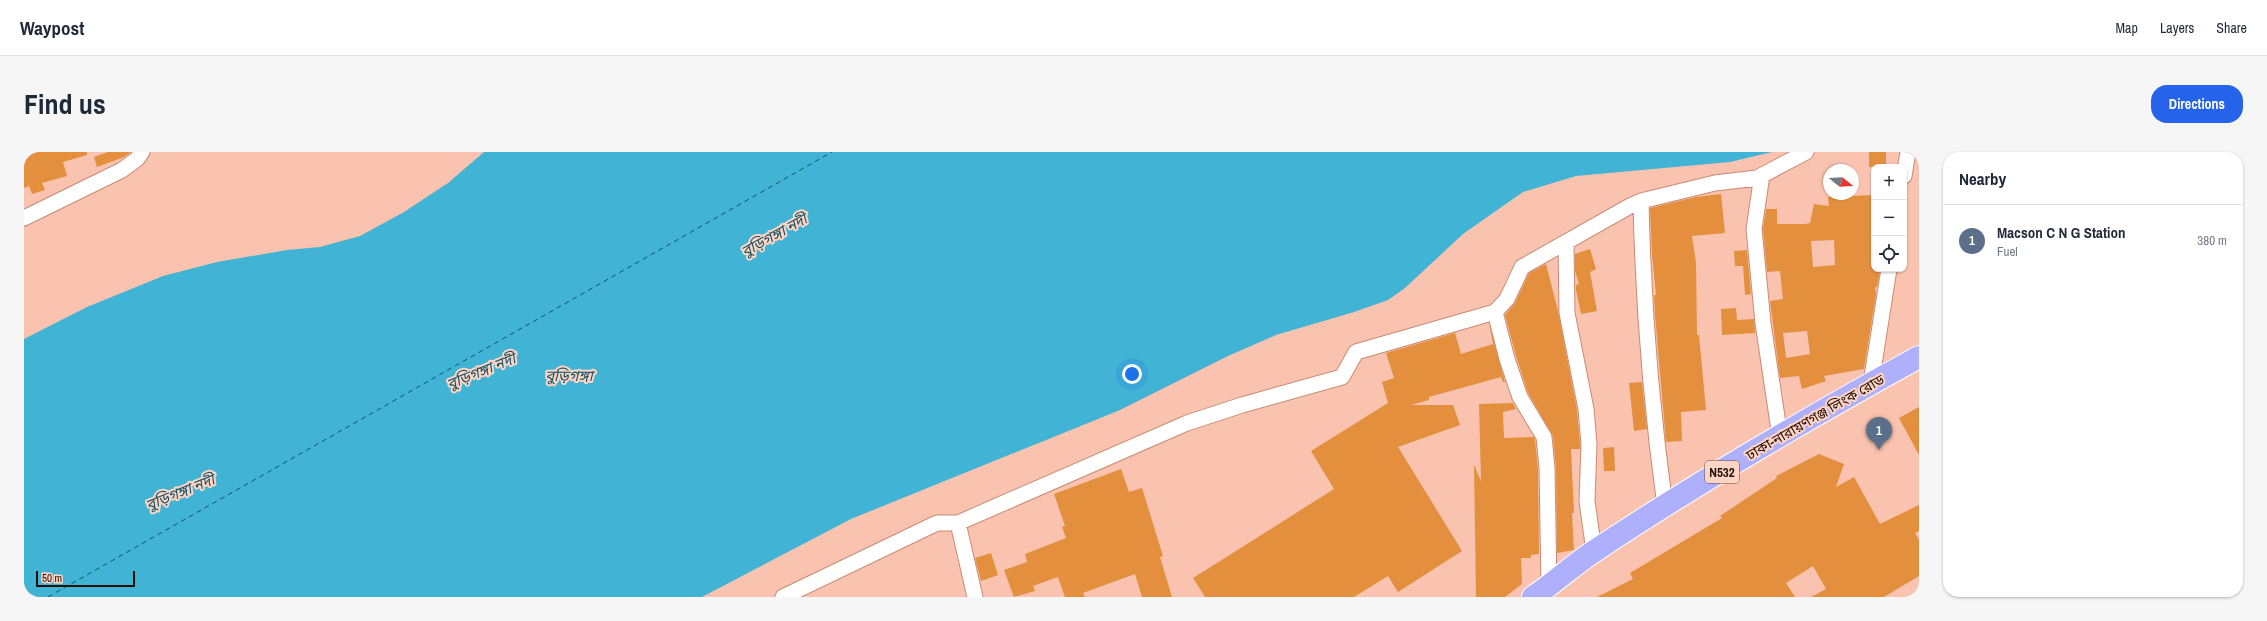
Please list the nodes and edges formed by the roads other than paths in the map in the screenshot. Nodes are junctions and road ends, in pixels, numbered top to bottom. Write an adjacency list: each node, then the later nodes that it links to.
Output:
1 (142, 152): 7 (street)
2 (1806, 152): 5 (street)
3 (1908, 152): 4 (street)
4 (1906, 164)
5 (1762, 175): 6 (street); 13 (street)
6 (1641, 201): 8 (street); 14 (street)
7 (24, 218)
8 (1566, 243): 10 (street); 16 (street)
9 (1889, 272): 12 (street)
10 (1495, 312): 15 (street); 17 (street)
11 (1919, 357): 12 (highway, ঢাকা-নারায়ণগঞ্জ লিংক রোড / N532)
12 (1871, 383): 13 (highway, ঢাকা-নারায়ণগঞ্জ লিংক রোড / N532)
13 (1780, 437): 14 (highway, ঢাকা-নারায়ণগঞ্জ লিংক রোড / N532)
14 (1665, 506): 16 (highway, ঢাকা-নারায়ণগঞ্জ লিংক রোড / N532)
15 (958, 523): 18 (street); 19 (street)
16 (1594, 551): 17 (highway, ঢাকা-নারায়ণগঞ্জ লিংক রোড / N532)
17 (1541, 592)
18 (783, 597)
19 (976, 597)

